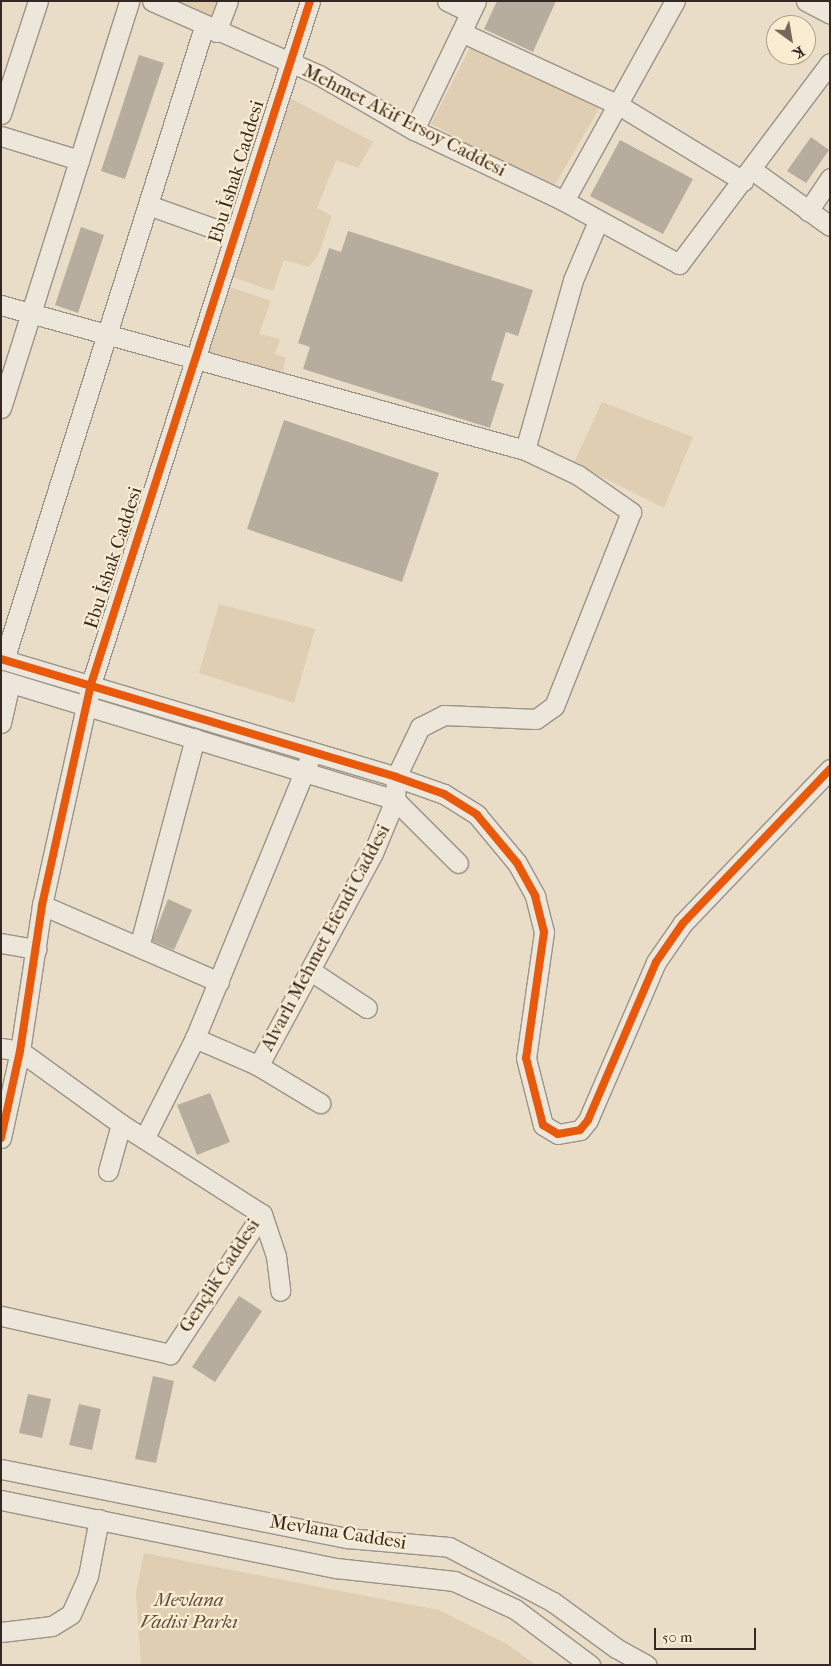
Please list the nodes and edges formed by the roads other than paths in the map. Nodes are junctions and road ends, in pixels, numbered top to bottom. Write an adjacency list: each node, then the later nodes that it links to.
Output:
1 (38, 1): 16 (street)
2 (129, 1): 19 (street)
3 (152, 1): 11 (street, Mehmet Akif Ersoy Caddesi)
4 (228, 1): 11 (street)
5 (310, 1): 13 (street, Ebu İshak Caddesi)
6 (447, 1): 9 (street)
7 (675, 1): 15 (street)
8 (806, 1): 10 (street)
9 (473, 7): 12 (street)
10 (830, 14)
11 (210, 29): 13 (street, Mehmet Akif Ersoy Caddesi); 23 (street)
12 (463, 33): 15 (street); 17 (street)
13 (287, 61): 17 (street, Mehmet Akif Ersoy Caddesi); 27 (street, Ebu İshak Caddesi)
14 (830, 63): 20 (street)
15 (617, 104): 20 (street); 22 (street)
16 (1, 114)
17 (414, 130): 22 (street, Mehmet Akif Ersoy Caddesi)
18 (1, 136): 19 (street)
19 (79, 160): 29 (street)
20 (747, 175): 24 (street); 25 (street, Mehmet Akif Ersoy Caddesi)
21 (830, 178): 24 (street)
22 (564, 201): 25 (street, Mehmet Akif Ersoy Caddesi)
23 (148, 205): 27 (street); 30 (street)
24 (808, 211): 26 (street)
25 (598, 220): 33 (street)
26 (830, 226)
27 (235, 236): 31 (street, Ebu İshak Caddesi)
28 (1, 305): 29 (street)
29 (32, 312): 30 (street); 32 (street)
30 (104, 336): 31 (street); 34 (street)
31 (194, 361): 33 (street); 36 (street, Ebu İshak Caddesi)
32 (1, 408)
33 (525, 450): 43 (street)
34 (3, 659): 36 (street)
35 (6, 681): 37 (street, Alvarlı Mehmet Efendi Caddesi); 38 (street)
36 (91, 684): 37 (street, Ebu İshak Caddesi); 40 (street)
37 (87, 706): 39 (street, Alvarlı Mehmet Efendi Caddesi); 46 (street, Ebu İshak Caddesi)
38 (1, 723)
39 (195, 738): 42 (street, Alvarlı Mehmet Efendi Caddesi); 48 (street)
40 (312, 751): 42 (street); 43 (street)
41 (830, 769): 43 (street)
42 (305, 771): 44 (street, Alvarlı Mehmet Efendi Caddesi); 51 (street)
43 (396, 777): 44 (street)
44 (395, 800): 45 (street); 50 (street, Alvarlı Mehmet Efendi Caddesi)
45 (458, 863)
46 (42, 905): 48 (street); 49 (street, Ebu İshak Caddesi)
47 (1, 943): 49 (street)
48 (139, 948): 51 (street)
49 (36, 949): 55 (street, Ebu İshak Caddesi)
50 (311, 970): 52 (street); 56 (street, Alvarlı Mehmet Efendi Caddesi)
51 (219, 982): 53 (street)
52 (367, 1008)
53 (195, 1038): 56 (street, Alvarlı Mehmet Efendi Caddesi); 60 (street)
54 (1, 1048): 55 (street, Gençlik Caddesi)
55 (20, 1051): 58 (street, Gençlik Caddesi); 59 (street, Ebu İshak Caddesi)
56 (257, 1065): 57 (street)
57 (320, 1103)
58 (121, 1124): 60 (street, Gençlik Caddesi); 61 (street)
59 (1, 1138)
60 (144, 1139): 62 (street, Gençlik Caddesi)
61 (108, 1171)
62 (262, 1214): 63 (street); 64 (street, Gençlik Caddesi)
63 (280, 1291)
64 (1, 1316)
65 (1, 1469): 68 (street, Mevlana Caddesi)
66 (1, 1500): 67 (street, Mevlana Caddesi)
67 (99, 1519): 69 (street, Mevlana Caddesi); 70 (street)
68 (342, 1537): 69 (street); 72 (street, Mevlana Caddesi)
69 (336, 1568): 71 (street, Mevlana Caddesi)
70 (1, 1632)
71 (590, 1665)
72 (647, 1665)

